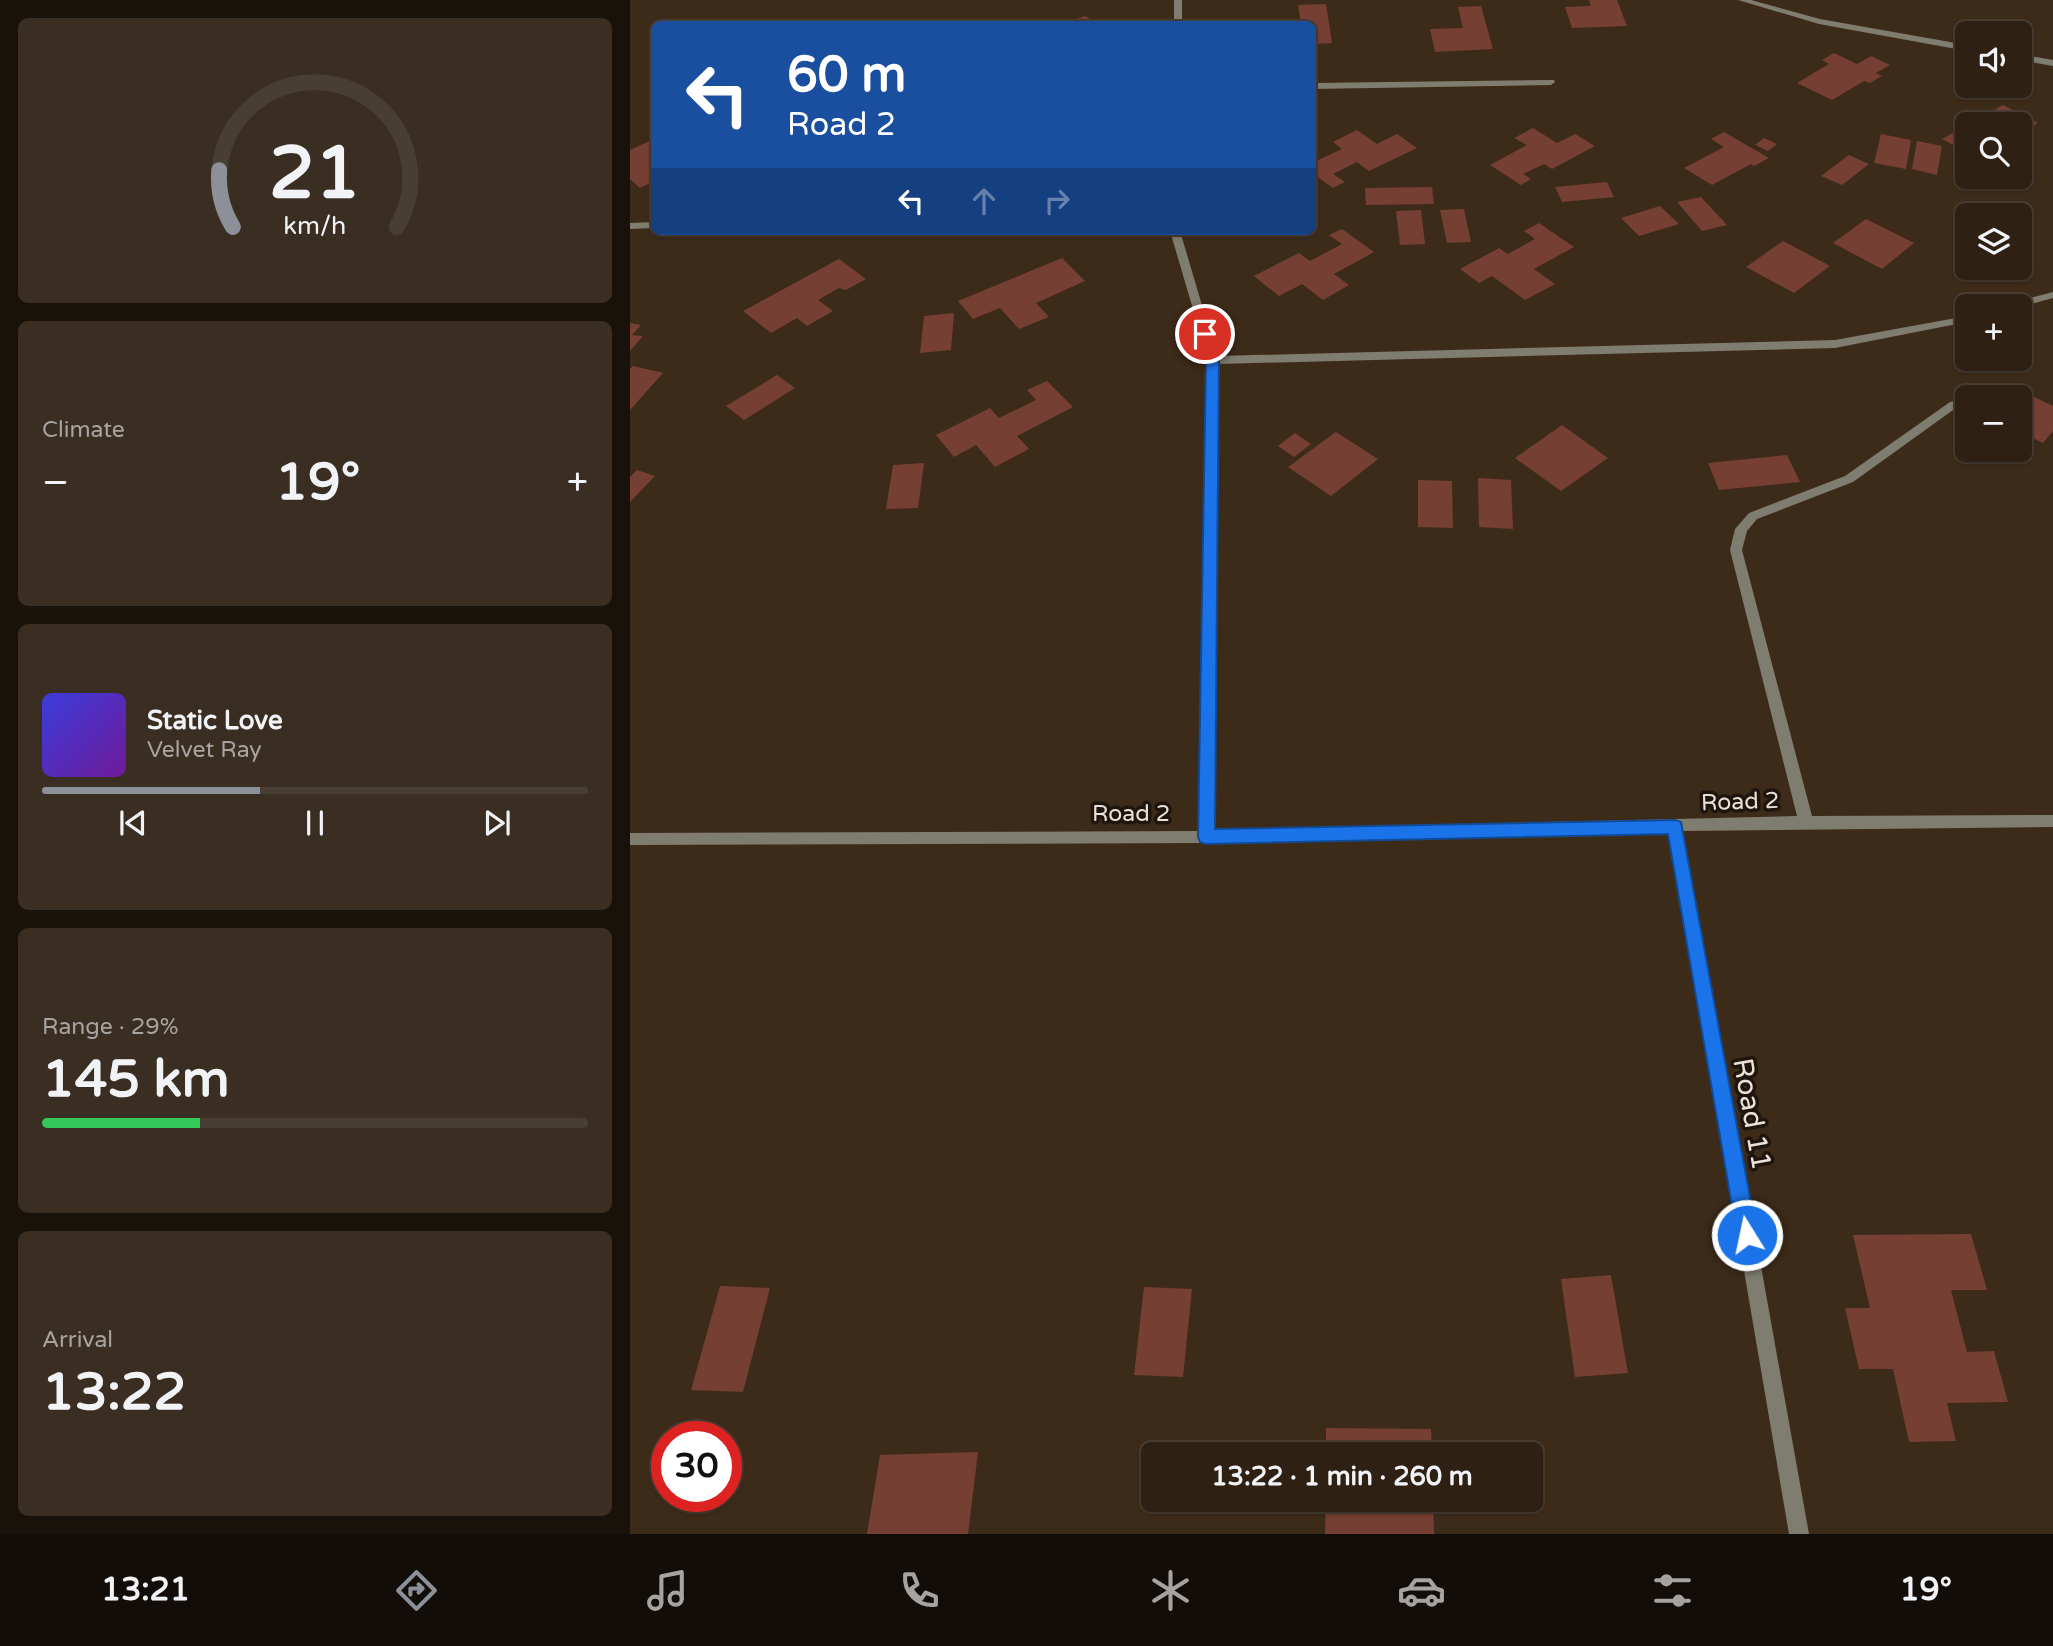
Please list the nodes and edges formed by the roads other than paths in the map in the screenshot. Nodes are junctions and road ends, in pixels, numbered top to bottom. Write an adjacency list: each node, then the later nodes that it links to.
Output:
1 (1178, 0): 3 (street)
2 (1742, 0): 4 (street)
3 (1178, 21)
4 (1955, 46)
5 (2032, 59): 6 (street)
6 (2053, 63)
7 (1551, 82): 8 (street)
8 (1316, 86)
9 (651, 225): 10 (street)
10 (630, 226)
11 (1176, 235): 15 (street)
12 (2053, 295): 13 (street)
13 (2032, 301)
14 (1955, 320): 15 (street)
15 (1213, 360): 20 (street)
16 (1954, 405): 18 (street)
17 (2053, 821): 18 (street, Road 2)
18 (1806, 822): 19 (street, Road 2)
19 (1675, 827): 20 (street, Road 2); 22 (street, Road 11)
20 (1206, 837): 21 (street, Road 2)
21 (630, 839)
22 (1799, 1534)

